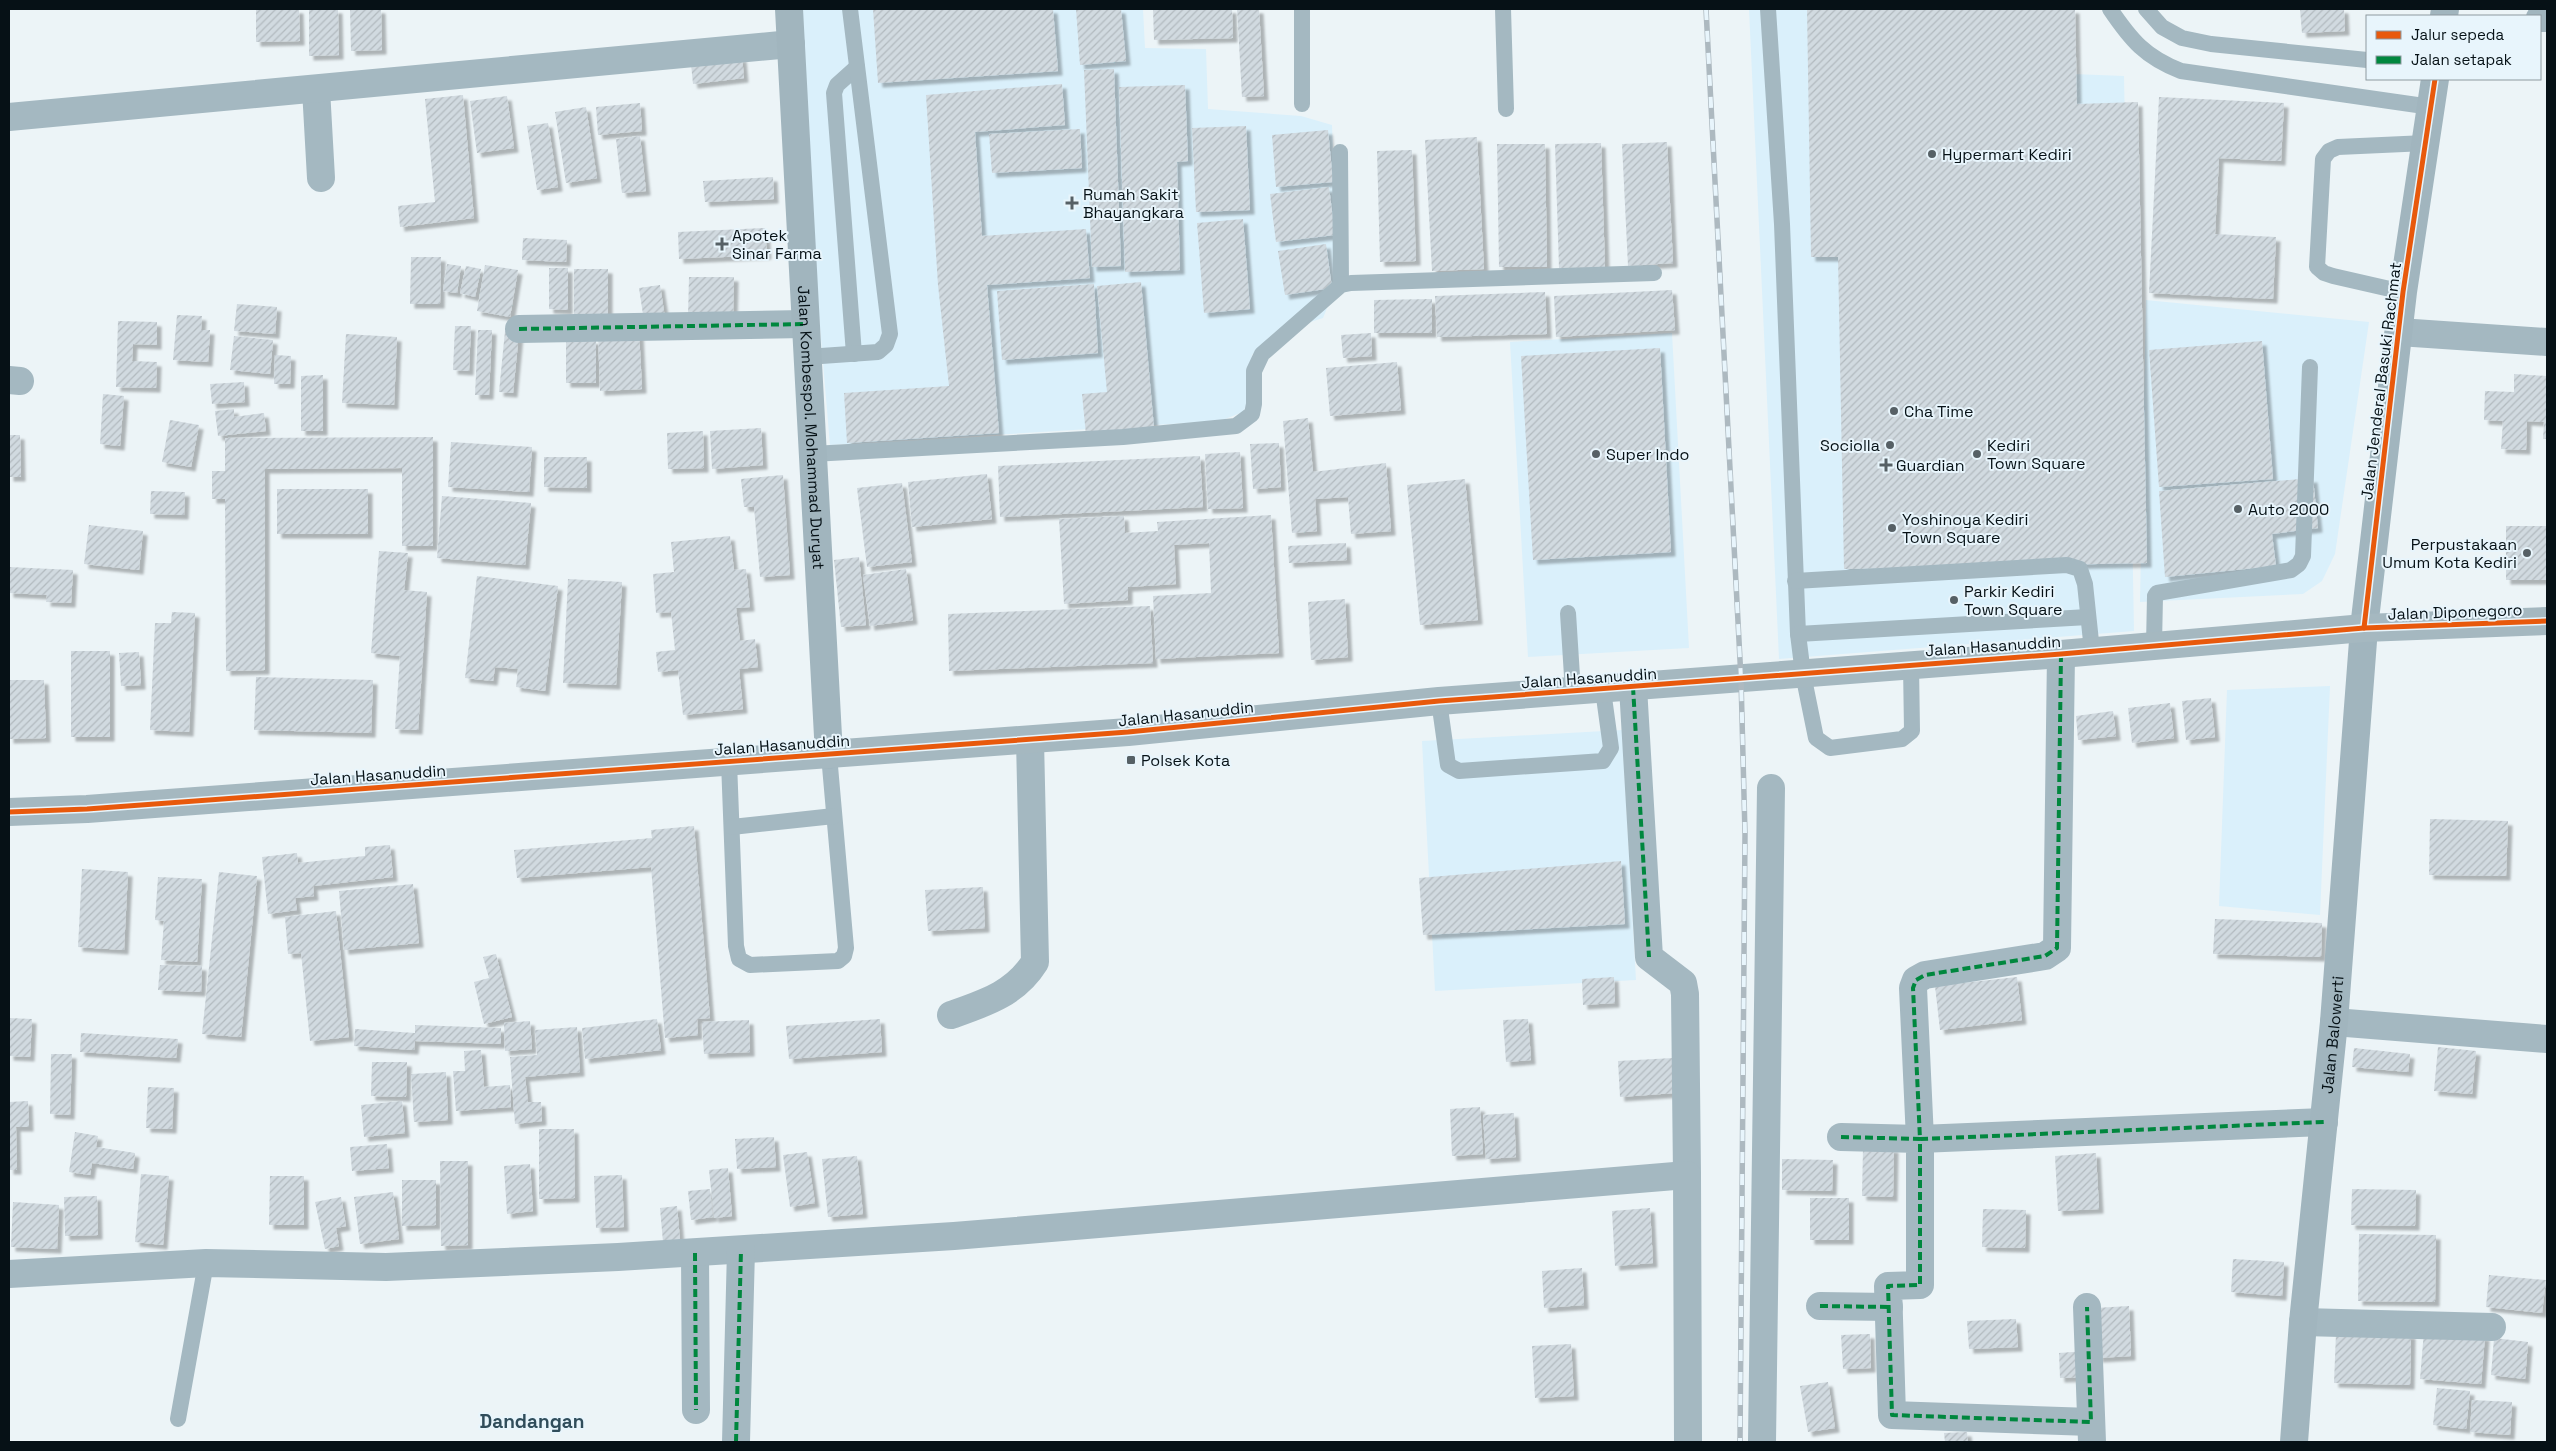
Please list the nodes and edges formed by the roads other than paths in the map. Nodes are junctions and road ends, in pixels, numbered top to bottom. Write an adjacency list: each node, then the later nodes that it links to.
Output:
1 (788, 9): 8 (street, Jalan Kombespol. Mohammad Duryat)
2 (850, 9): 10 (lane)
3 (1302, 9): 13 (lane)
4 (1503, 9): 15 (lane)
5 (1768, 9): 31 (lane)
6 (2110, 9): 14 (lane)
7 (2146, 9): 9 (lane)
8 (791, 44): 12 (street); 23 (street, Jalan Kombespol. Mohammad Duryat)
9 (2366, 60)
10 (857, 67): 27 (lane); 27 (lane)
11 (2435, 80): 14 (street, Jalan Jenderal Basuki Rachmat)
12 (316, 89): 16 (street); 19 (street)
13 (1302, 104)
14 (2431, 107): 17 (street, Jalan Jenderal Basuki Rachmat)
15 (1506, 109)
16 (9, 117)
17 (2426, 143): 22 (street, Jalan Jenderal Basuki Rachmat); 22 (lane)
18 (1340, 152): 21 (lane)
19 (321, 178)
20 (1654, 273): 21 (lane)
21 (1341, 285): 30 (lane)
22 (2403, 292): 25 (street, Jalan Jenderal Basuki Rachmat)
23 (805, 324): 24 (street); 28 (street, Jalan Kombespol. Mohammad Duryat)
24 (519, 329)
25 (2398, 332): 26 (street); 35 (street, Jalan Jenderal Basuki Rachmat)
26 (2547, 342)
27 (854, 354): 28 (lane)
28 (807, 357): 30 (street, Jalan Kombespol. Mohammad Duryat)
29 (2310, 366): 37 (lane)
30 (812, 454): 47 (street, Jalan Kombespol. Mohammad Duryat)
31 (1795, 581): 33 (lane); 36 (lane)
32 (1568, 613): 44 (lane)
33 (2088, 617): 36 (lane); 38 (lane)
34 (2547, 621): 35 (main road, Jalan Diponegoro)
35 (2364, 628): 37 (main road, Jalan Hasanuddin); 54 (street, Jalan Balowerti)
36 (1798, 634): 41 (lane)
37 (2154, 645): 38 (main road, Jalan Hasanuddin)
38 (2092, 651): 39 (main road, Jalan Hasanuddin)
39 (2061, 654): 40 (main road, Jalan Hasanuddin); 58 (street)
40 (1911, 665): 41 (main road, Jalan Hasanuddin); 41 (lane)
41 (1803, 674): 42 (main road, Jalan Hasanuddin)
42 (1633, 687): 43 (main road, Jalan Hasanuddin); 59 (street)
43 (1603, 690): 44 (main road, Jalan Hasanuddin); 45 (lane)
44 (1573, 692): 45 (main road, Jalan Hasanuddin)
45 (1439, 701): 46 (main road, Jalan Hasanuddin)
46 (1030, 740): 47 (main road, Jalan Hasanuddin); 53 (street)
47 (829, 755): 48 (main road, Jalan Hasanuddin); 51 (lane)
48 (729, 762): 50 (main road, Jalan Hasanuddin); 52 (lane)
49 (1771, 788): 74 (street)
50 (9, 812)
51 (834, 816): 52 (lane); 52 (lane)
52 (732, 827)
53 (951, 1015)
54 (2334, 1022): 55 (street); 56 (street, Jalan Balowerti)
55 (2547, 1039)
56 (2324, 1122): 58 (street); 67 (street, Jalan Balowerti)
57 (1841, 1138): 58 (street)
58 (1920, 1139): 66 (street)
59 (1687, 1174): 60 (street); 73 (street)
60 (741, 1250): 61 (street); 72 (street)
61 (695, 1253): 62 (street); 69 (street)
62 (206, 1263): 63 (street); 70 (lane)
63 (9, 1274)
64 (1820, 1306): 66 (street)
65 (2087, 1306): 71 (street)
66 (1889, 1307): 71 (street)
67 (2302, 1322): 68 (street); 75 (street, Jalan Balowerti)
68 (2492, 1327)
69 (696, 1410)
70 (178, 1420)
71 (2092, 1432)
72 (736, 1442)
73 (1688, 1442)
74 (1762, 1442)
75 (2294, 1442)

